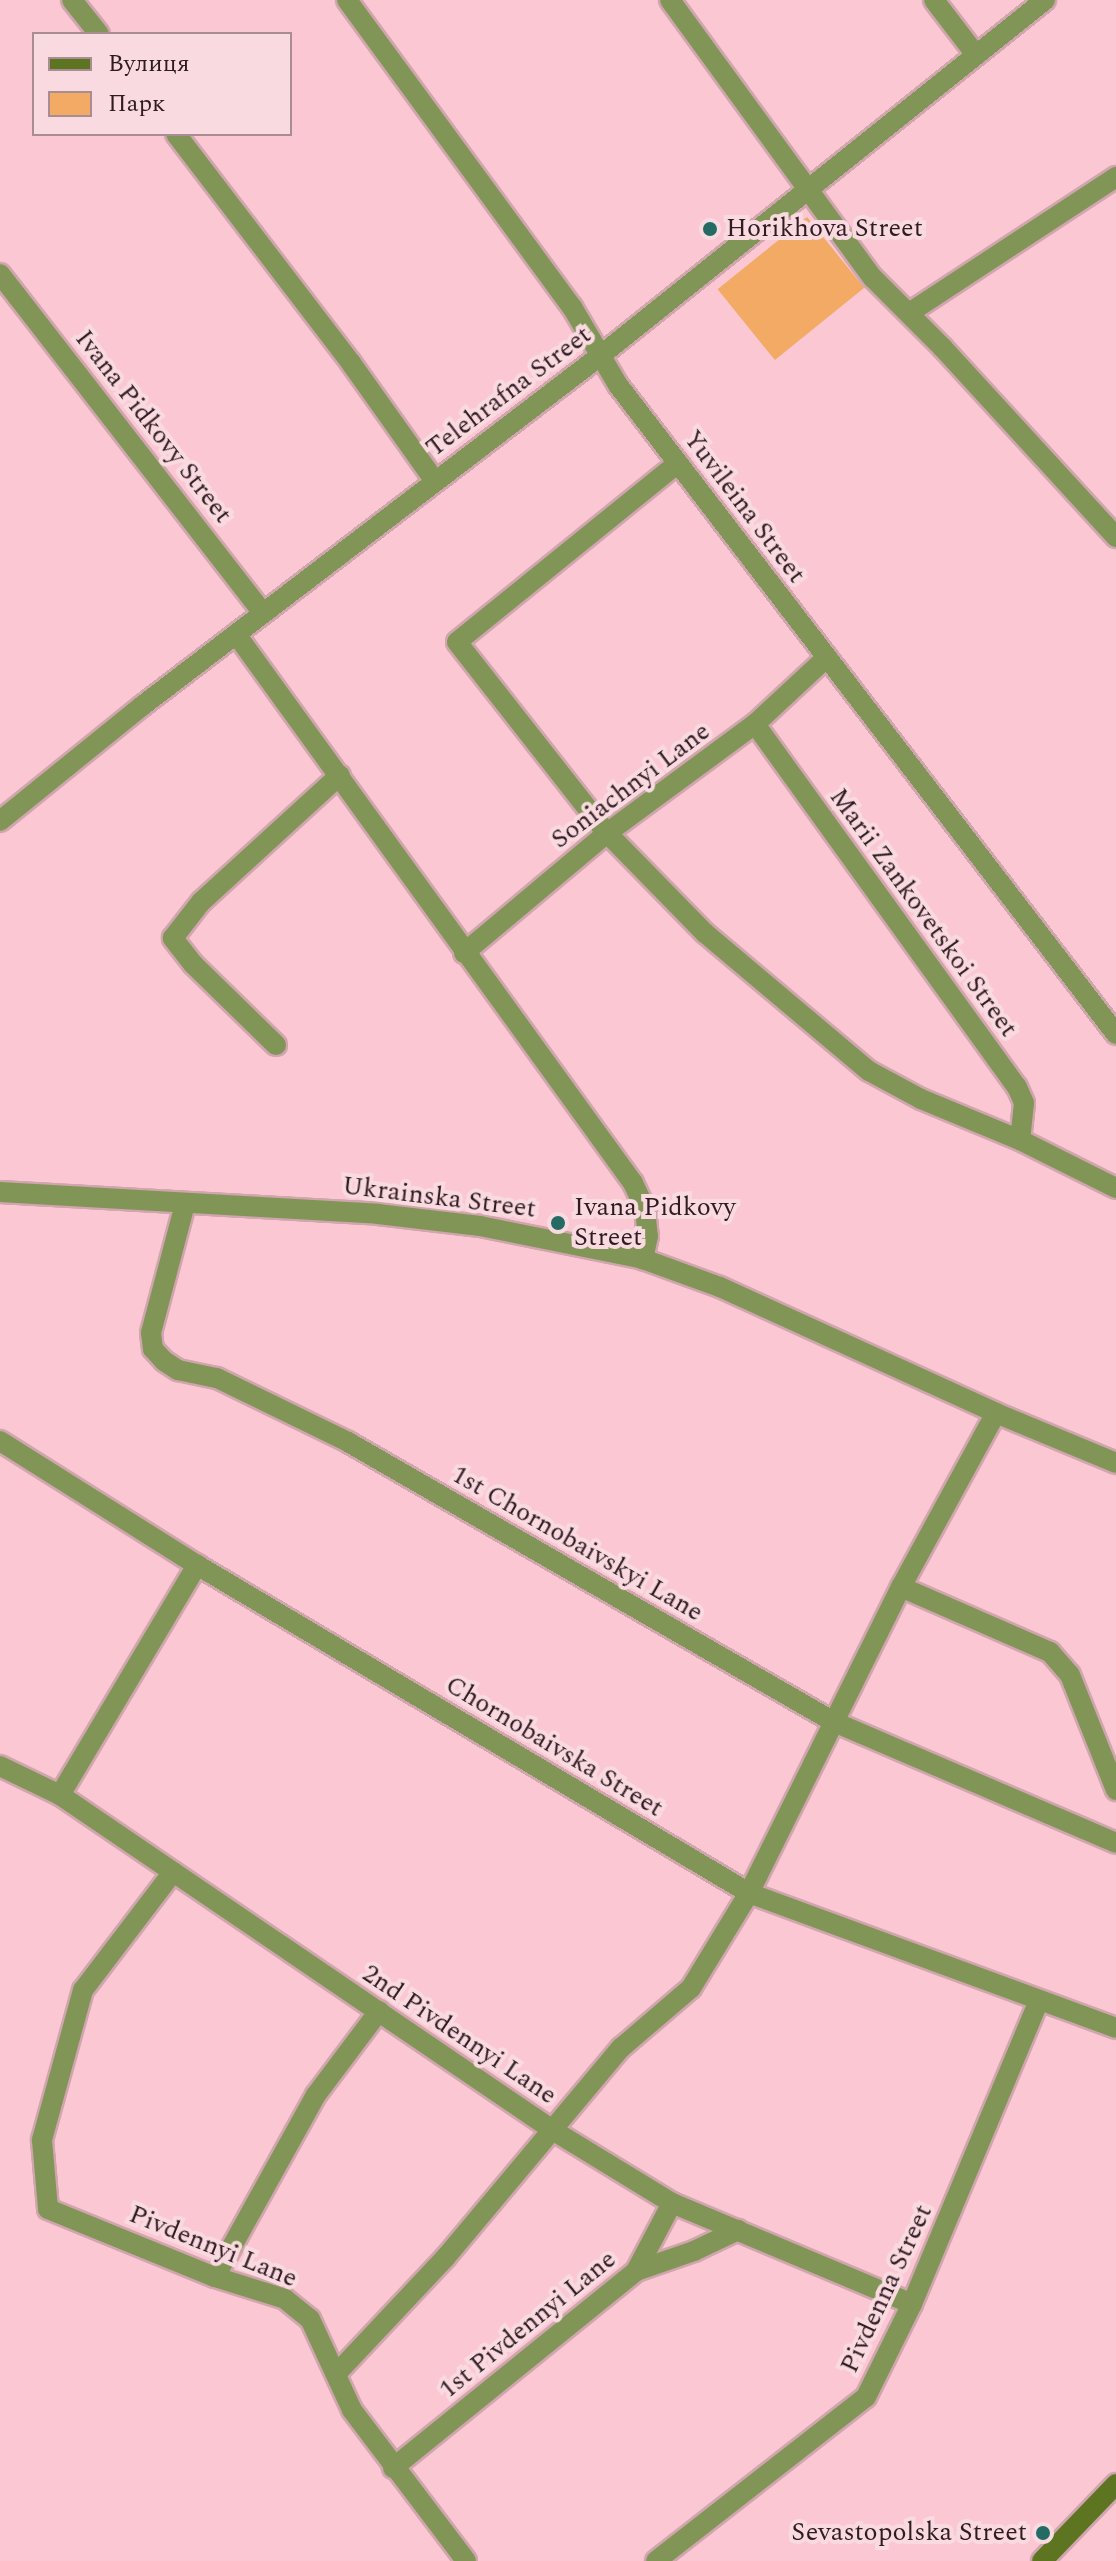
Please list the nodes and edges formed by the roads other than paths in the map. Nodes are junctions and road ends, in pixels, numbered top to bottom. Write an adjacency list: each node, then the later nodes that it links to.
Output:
1 (72, 0): 6 (street)
2 (347, 0): 14 (street, Yuvileina Street)
3 (670, 0): 10 (street)
4 (934, 0): 7 (street)
5 (1045, 0): 7 (street, Telehrafna Street)
6 (97, 32)
7 (976, 55): 10 (street, Telehrafna Street)
8 (178, 136): 16 (street)
9 (1109, 182): 11 (street); 13 (street)
10 (809, 190): 13 (street); 14 (street, Telehrafna Street)
11 (1116, 203)
12 (0, 274): 18 (street, Ivana Pidkovy Street)
13 (909, 313): 17 (street)
14 (600, 356): 15 (street, Yuvileina Street); 16 (street, Telehrafna Street)
15 (678, 463): 20 (street, Yuvileina Street); 24 (street)
16 (435, 481): 18 (street, Telehrafna Street)
17 (1116, 537)
18 (263, 613): 19 (street, Telehrafna Street)
19 (236, 634): 22 (street); 23 (street, Telehrafna Street)
20 (827, 657): 21 (street, Soniachnyi Lane); 26 (street, Yuvileina Street)
21 (755, 724): 24 (street, Soniachnyi Lane); 28 (street, Marii Zankovetskoi Street)
22 (340, 775): 25 (street); 27 (street)
23 (0, 821)
24 (607, 833): 25 (street, Soniachnyi Lane); 28 (street)
25 (464, 953): 32 (street)
26 (1116, 1034)
27 (276, 1045)
28 (1020, 1140): 29 (street)
29 (1116, 1188)
30 (0, 1192): 31 (street, Ukrainska Street)
31 (185, 1204): 32 (street, Ukrainska Street); 38 (street, 1st Chornobaivskyi Lane)
32 (643, 1259): 33 (street, Ukrainska Street)
33 (996, 1413): 35 (street, Ukrainska Street); 37 (street)
34 (0, 1441): 36 (street, Chornobaivska Street)
35 (1116, 1463)
36 (197, 1565): 41 (street); 44 (street, Chornobaivska Street)
37 (901, 1587): 38 (street); 40 (street)
38 (834, 1722): 42 (street, 1st Chornobaivskyi Lane); 44 (street)
39 (0, 1766): 41 (street, 2nd Pivdennyi Lane)
40 (1116, 1790)
41 (60, 1795): 43 (street, 2nd Pivdennyi Lane)
42 (1116, 1843)
43 (173, 1872): 46 (street, 2nd Pivdennyi Lane); 52 (street, Pivdennyi Lane)
44 (749, 1893): 45 (street, Chornobaivska Street); 48 (street)
45 (1039, 2001): 47 (street, Chornobaivska Street); 53 (street, Pivdenna Street)
46 (379, 2011): 48 (street, 2nd Pivdennyi Lane); 52 (street)
47 (1116, 2028)
48 (554, 2131): 49 (street, 2nd Pivdennyi Lane); 54 (street)
49 (672, 2203): 50 (street, 2nd Pivdennyi Lane); 51 (street, 1st Pivdennyi Lane)
50 (738, 2230): 51 (street); 53 (street, 2nd Pivdennyi Lane)
51 (636, 2271): 55 (street, 1st Pivdennyi Lane)
52 (215, 2277): 54 (street, Pivdennyi Lane)
53 (912, 2304): 58 (street, Pivdenna Street)
54 (337, 2373): 55 (street, Pivdennyi Lane)
55 (393, 2468): 57 (street, Pivdennyi Lane)
56 (1116, 2484): 59 (main road)
57 (466, 2561)
58 (656, 2561)
59 (1042, 2561)

